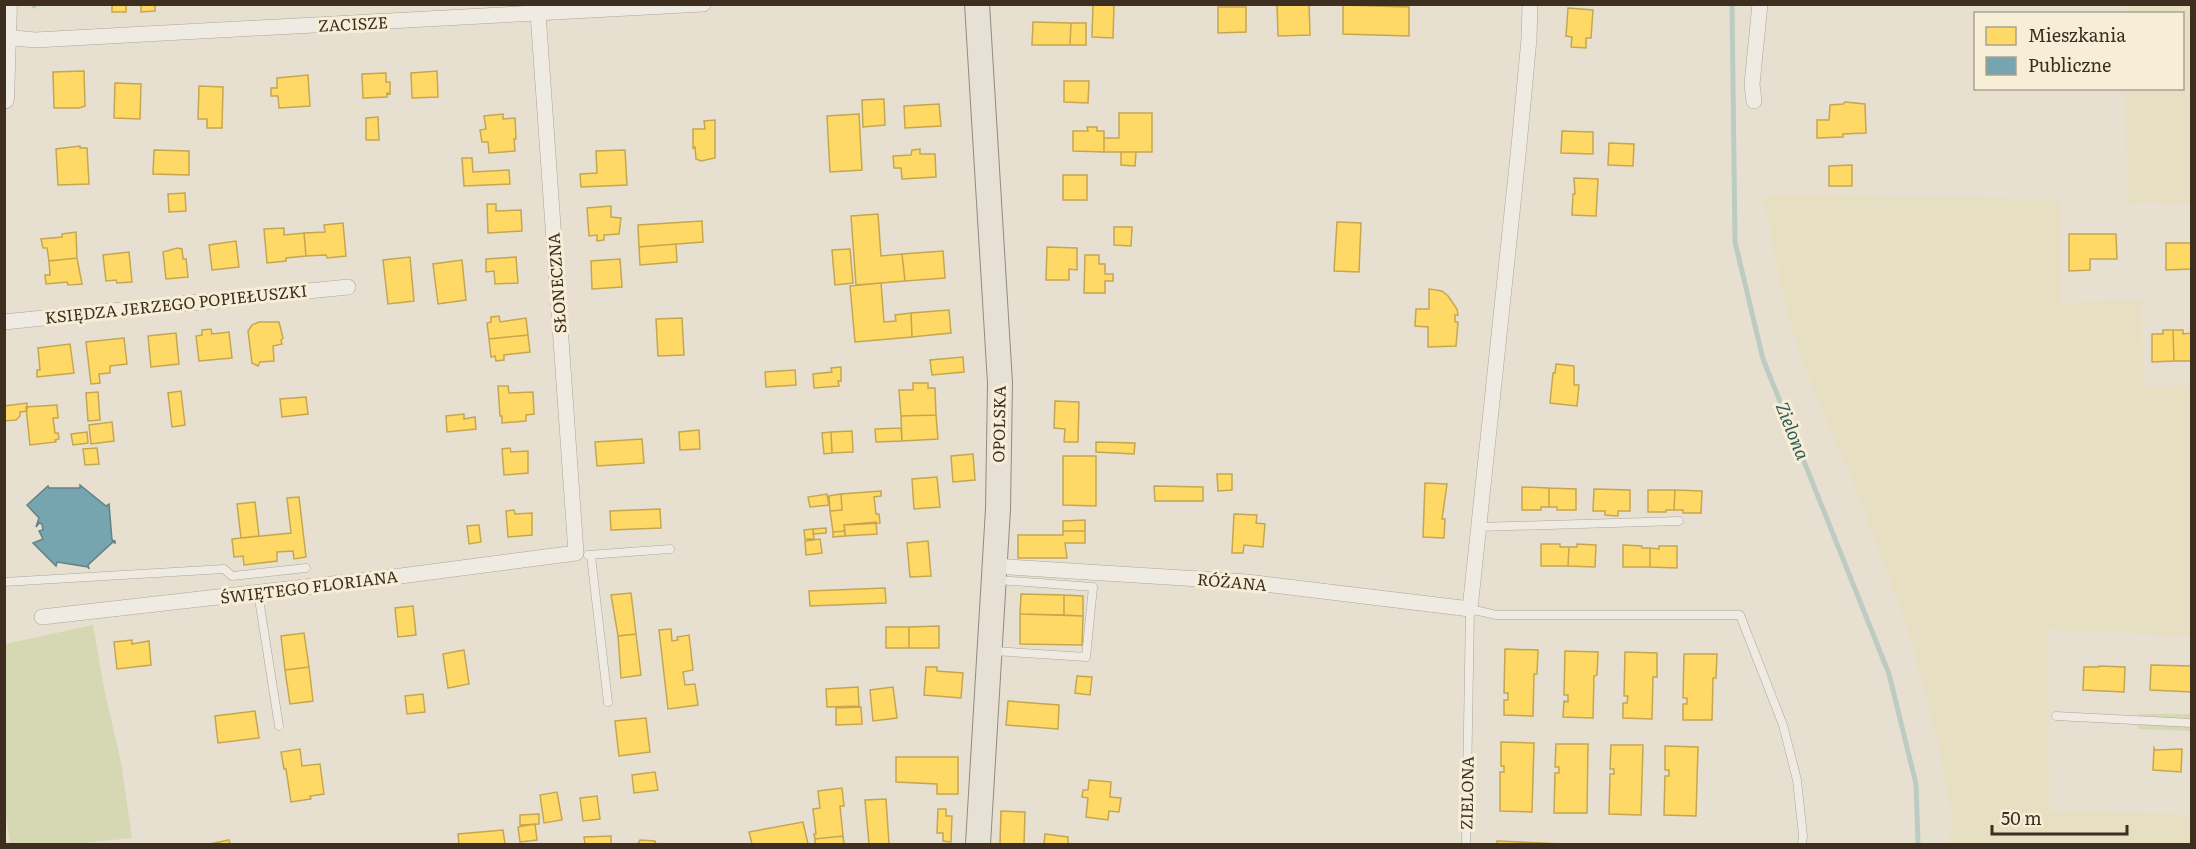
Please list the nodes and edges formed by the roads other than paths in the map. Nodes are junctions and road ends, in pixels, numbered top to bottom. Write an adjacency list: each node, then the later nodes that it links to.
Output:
1 (7, 4): 8 (street)
2 (703, 4): 6 (street, ZACISZE)
3 (977, 4): 18 (main road, OPOLSKA)
4 (1530, 4): 14 (street, ZIELONA)
5 (1760, 4): 10 (street)
6 (531, 10): 7 (street, ZACISZE); 16 (street, SŁONECZNA)
7 (459, 11): 8 (street, ZACISZE)
8 (5, 37): 9 (street)
9 (4, 99)
10 (1754, 100)
11 (348, 286): 12 (street, KSIĘDZA JERZEGO POPIEŁUSZKI)
12 (4, 322)
13 (1679, 521): 14 (lane)
14 (1480, 527): 21 (street, ZIELONA)
15 (670, 549): 16 (lane)
16 (584, 554): 20 (street, ŚWIĘTEGO FLORIANA); 24 (lane)
17 (306, 568): 19 (lane)
18 (994, 573): 21 (street, RÓŻANA); 23 (main road, OPOLSKA); 23 (lane)
19 (4, 582)
20 (258, 593): 22 (street, ŚWIĘTEGO FLORIANA); 27 (lane)
21 (1470, 609): 29 (lane, ZIELONA); 30 (lane)
22 (42, 617)
23 (989, 651): 28 (main road, OPOLSKA)
24 (608, 702)
25 (2056, 716): 26 (lane)
26 (2192, 723)
27 (279, 726)
28 (978, 844)
29 (1466, 844)
30 (1802, 844)

